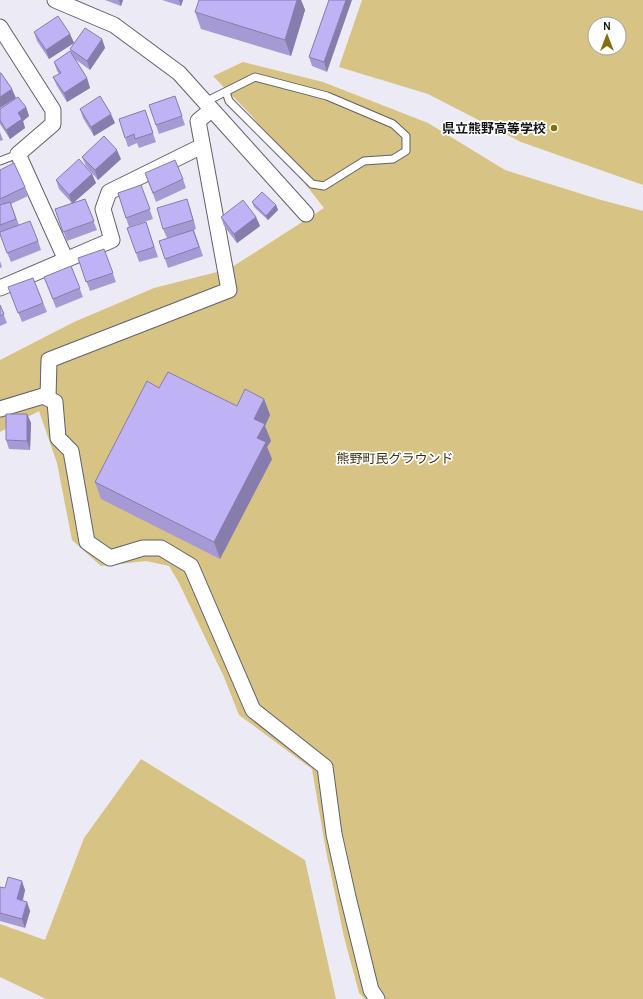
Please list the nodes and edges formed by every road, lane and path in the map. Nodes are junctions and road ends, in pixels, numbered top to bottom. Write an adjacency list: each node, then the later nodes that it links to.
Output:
1 (55, 0): 4 (street)
2 (0, 27): 6 (street)
3 (226, 92): 3 (lane); 4 (lane)
4 (208, 106): 5 (street); 8 (street)
5 (202, 146): 9 (street); 11 (street)
6 (18, 154): 7 (lane); 9 (street)
7 (0, 162)
8 (306, 214)
9 (66, 260): 10 (street)
10 (0, 288)
11 (48, 398): 12 (street); 13 (street)
12 (0, 409)
13 (377, 999)

